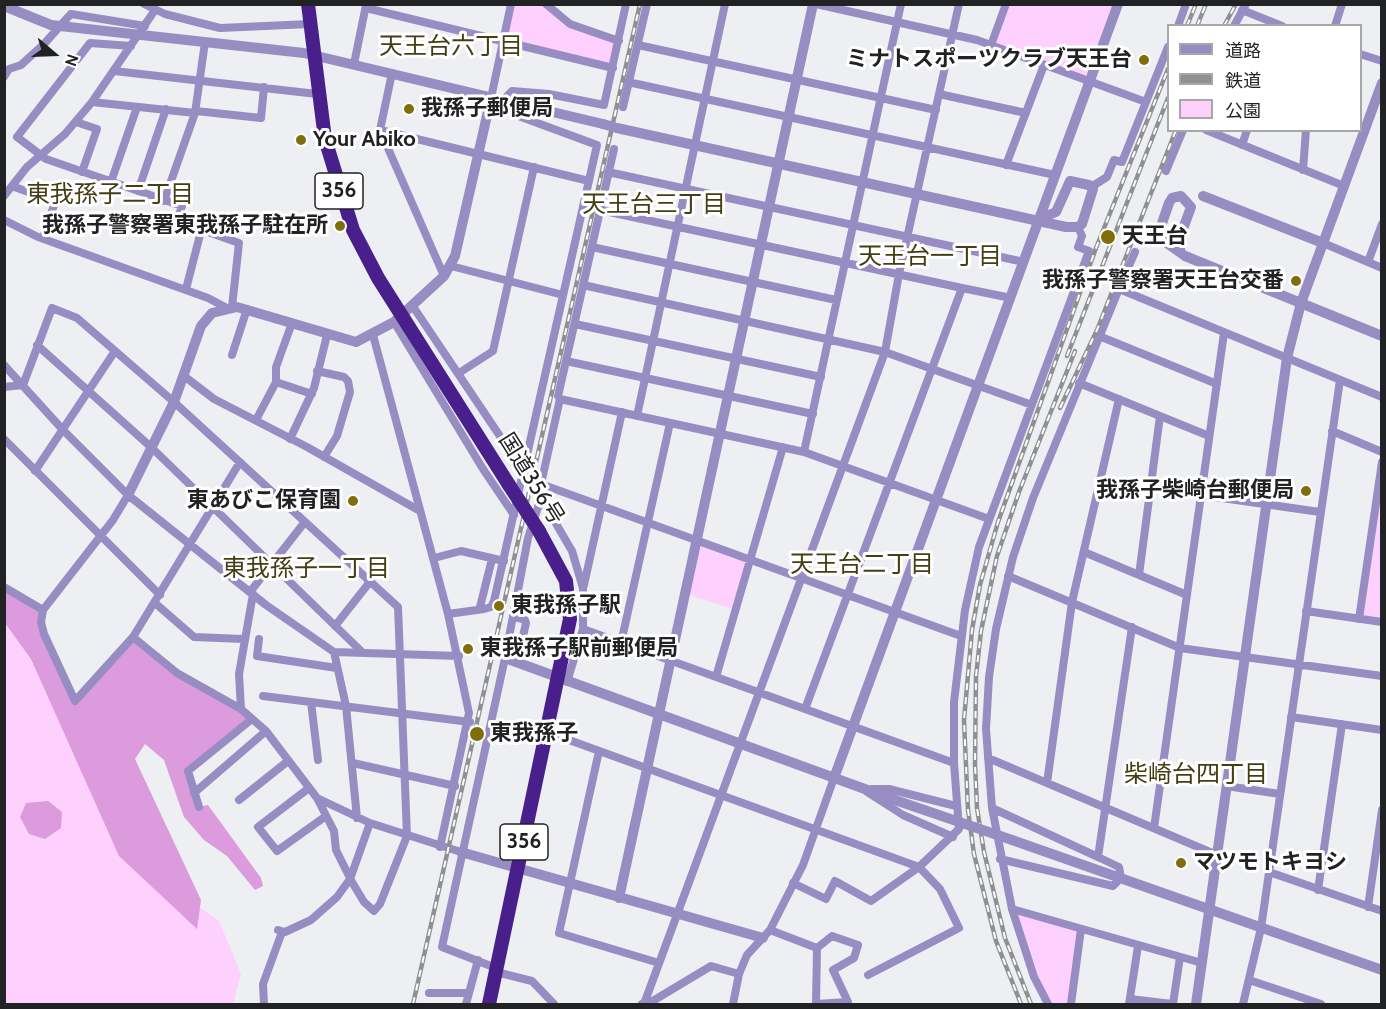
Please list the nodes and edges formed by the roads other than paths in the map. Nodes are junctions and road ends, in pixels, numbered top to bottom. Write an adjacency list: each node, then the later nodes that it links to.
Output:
1 (80, 4): 23 (street)
2 (144, 4): 21 (street)
3 (170, 4): 22 (street)
4 (308, 4): 25 (highway, 国道356号 / 356)
5 (511, 4): 32 (street)
6 (546, 4): 33 (street)
7 (626, 4): 33 (street)
8 (647, 4): 35 (street)
9 (725, 4): 42 (street)
10 (814, 4): 24 (street); 50 (street)
11 (901, 4): 24 (street)
12 (958, 4): 31 (street)
13 (1006, 4): 36 (street)
14 (1118, 4): 51 (street)
15 (1186, 4): 26 (street)
16 (1342, 4): 29 (street)
17 (4, 6): 30 (street)
18 (366, 6): 19 (street); 43 (street)
19 (385, 8): 32 (street)
20 (1244, 8): 27 (street); 28 (street)
21 (155, 10): 22 (street); 30 (street)
22 (165, 14): 25 (street)
23 (70, 15): 30 (street); 48 (street, bridge)
24 (897, 22): 31 (street); 59 (street)
25 (310, 24): 39 (highway, 国道356号 / 356)
26 (1179, 24)
27 (1235, 24)
28 (1278, 24)
29 (1336, 24)
30 (142, 30): 34 (street); 37 (street)
31 (952, 34): 36 (street); 56 (street)
32 (503, 41): 45 (street); 57 (street)
33 (619, 41): 45 (street)
34 (205, 42): 39 (street); 49 (street)
35 (638, 45): 42 (street); 52 (street)
36 (991, 45): 44 (street)
37 (131, 46): 46 (street); 82 (street)
38 (1167, 50): 62 (street)
39 (314, 54): 43 (street); 55 (highway, 国道356号 / 356)
40 (1362, 55): 41 (street)
41 (1382, 61)
42 (712, 62): 50 (street); 58 (street)
43 (354, 64): 47 (street)
44 (1044, 65): 51 (street); 68 (street)
45 (613, 68): 61 (street)
46 (114, 71): 49 (street); 60 (street)
47 (392, 73): 57 (street); 71 (street)
48 (4, 77)
49 (200, 80): 54 (street); 67 (street)
50 (796, 80): 59 (street); 69 (street)
51 (1089, 81): 62 (street); 90 (street)
52 (628, 82): 58 (street); 64 (street)
53 (1382, 82): 95 (street)
54 (264, 87): 55 (street); 67 (street)
55 (317, 93): 143 (highway, 国道356号 / 356)
56 (939, 94): 66 (street); 68 (street)
57 (491, 98): 61 (street); 81 (street)
58 (705, 99): 69 (street); 77 (street)
59 (881, 99): 66 (street); 76 (street)
60 (92, 102): 63 (street); 70 (street)
61 (509, 102): 77 (street, bridge); 92 (street)
62 (1146, 102): 96 (street)
63 (137, 106): 65 (street); 93 (street)
64 (623, 107)
65 (166, 109): 67 (street); 98 (street)
66 (936, 110): 79 (street)
67 (196, 112): 103 (street)
68 (1026, 113): 84 (street)
69 (789, 117): 76 (street); 83 (street)
70 (76, 122): 82 (street); 88 (street)
71 (380, 130): 81 (street); 128 (street)
72 (1182, 132): 87 (street)
73 (1211, 132): 78 (street)
74 (1246, 132): 78 (street)
75 (1306, 132): 86 (street)
76 (873, 136): 79 (street); 91 (street)
77 (695, 144): 83 (street); 97 (street)
78 (1242, 145): 86 (street)
79 (928, 147): 84 (street); 99 (street)
80 (614, 149): 89 (street)
81 (478, 154): 85 (street); 125 (street)
82 (40, 155): 88 (street); 94 (street)
83 (778, 162): 91 (street); 104 (street)
84 (1006, 165): 90 (street)
85 (534, 167): 92 (street); 129 (street)
86 (1303, 170): 95 (street)
87 (1166, 171)
88 (82, 172): 93 (street)
89 (608, 172): 97 (street); 106 (street)
90 (1055, 175): 107 (street)
91 (863, 180): 99 (street); 110 (street)
92 (589, 181): 135 (street)
93 (111, 182): 98 (street)
94 (12, 186): 100 (street); 115 (street)
95 (1344, 186): 116 (street)
96 (1091, 187): 107 (street); 112 (street)
97 (686, 189): 104 (street); 111 (street)
98 (138, 191): 103 (street)
99 (918, 193): 107 (street); 114 (street)
100 (4, 196)
101 (1181, 196): 102 (street); 105 (street); 118 (street)
102 (1203, 196): 105 (street); 116 (street)
103 (164, 201): 113 (street)
104 (768, 207): 110 (street); 117 (street)
105 (1191, 207): 118 (street)
106 (600, 210): 111 (street); 119 (street)
107 (1039, 219): 112 (street); 121 (street)
108 (4, 220): 115 (street)
109 (1382, 224): 122 (street)
110 (854, 225): 114 (street); 123 (street)
111 (677, 226): 117 (street); 124 (street)
112 (1078, 227): 182 (street)
113 (201, 231): 134 (street); 141 (street)
114 (908, 237): 121 (street); 127 (street)
115 (43, 238): 134 (street)
116 (1323, 243): 122 (street); 139 (street)
117 (761, 244): 123 (street); 130 (street)
118 (1177, 244): 139 (street)
119 (592, 248): 124 (street); 131 (street)
120 (1135, 252): 133 (street)
121 (1024, 262): 136 (street)
122 (1368, 262): 126 (street)
123 (845, 263): 127 (street); 137 (street)
124 (669, 264): 130 (street); 138 (street)
125 (451, 266): 128 (street); 129 (street)
126 (1382, 268)
127 (899, 274): 132 (street); 156 (street)
128 (444, 276): 140 (street)
129 (508, 281): 135 (street); 164 (street)
130 (753, 282): 137 (street); 144 (street)
131 (583, 285): 138 (street); 146 (street)
132 (962, 288): 136 (street); 162 (street)
133 (1119, 289): 147 (street); 150 (street)
134 (186, 290): 141 (street)
135 (563, 295): 204 (street)
136 (1011, 298): 173 (street)
137 (836, 300): 152 (street)
138 (661, 302): 144 (street); 153 (street)
139 (1301, 303): 151 (street); 159 (street)
140 (412, 305): 143 (street); 164 (street)
141 (230, 308): 142 (street); 165 (street)
142 (247, 309): 145 (street); 157 (street)
143 (398, 319): 149 (street); 216 (street); 269 (highway, 国道356号 / 356, bridge)
144 (744, 320): 152 (street); 158 (street)
145 (292, 323): 148 (street); 169 (street)
146 (575, 324): 153 (street); 160 (street)
147 (1224, 333): 159 (street); 171 (street)
148 (327, 335): 149 (street); 163 (street)
149 (373, 335): 214 (street)
150 (1099, 336): 170 (street); 171 (street)
151 (1382, 336)
152 (828, 339): 156 (street); 166 (street)
153 (653, 341): 158 (street); 167 (street)
154 (37, 345): 155 (street); 172 (street); 175 (street)
155 (115, 351): 175 (street); 181 (street)
156 (885, 352): 162 (street); 202 (street)
157 (232, 355)
158 (736, 358): 166 (street); 177 (street)
159 (1287, 358): 168 (street); 211 (street)
160 (566, 361): 167 (street); 179 (street)
161 (4, 365): 172 (street)
162 (932, 369): 173 (street); 205 (street)
163 (317, 371): 176 (street); 199 (street)
164 (459, 373): 204 (street)
165 (184, 375): 181 (street); 187 (street)
166 (820, 377): 184 (street)
167 (645, 378): 177 (street); 185 (street)
168 (1340, 380): 178 (street); 190 (street)
169 (276, 382): 176 (street); 187 (street)
170 (1079, 383): 180 (street); 230 (street)
171 (1216, 384): 192 (street)
172 (23, 385): 174 (street); 189 (street)
173 (978, 386): 182 (street); 210 (street)
174 (4, 387)
175 (88, 392): 189 (street); 196 (street)
176 (312, 394): 194 (street)
177 (728, 396): 184 (street); 191 (street)
178 (1382, 397)
179 (560, 399): 183 (street); 206 (street)
180 (1119, 399): 186 (street); 223 (street)
181 (174, 402): 196 (street); 200 (street)
182 (1032, 405): 217 (street)
183 (622, 412): 185 (street); 212 (street)
184 (813, 414): 197 (street)
185 (637, 416): 188 (street)
186 (1160, 416): 192 (street); 229 (street)
187 (256, 420): 194 (street)
188 (670, 423): 191 (street); 219 (street)
189 (63, 430): 203 (street); 207 (street)
190 (1332, 430): 198 (street); 215 (street)
191 (720, 434): 195 (street); 221 (street)
192 (1209, 436): 208 (street)
193 (4, 439): 203 (street)
194 (290, 439): 199 (street)
195 (783, 447): 197 (street); 226 (street)
196 (152, 448): 207 (street); 213 (street)
197 (804, 452): 202 (street)
198 (1382, 452)
199 (324, 457): 214 (street)
200 (240, 462): 213 (street); 218 (street)
201 (1382, 462): 246 (street)
202 (844, 466): 205 (street); 231 (street)
203 (35, 471): 220 (street)
204 (524, 472): 216 (street)
205 (890, 482): 210 (street); 237 (street)
206 (541, 484): 209 (street); 212 (street)
207 (128, 495): 220 (street); 222 (street)
208 (1201, 495): 211 (street); 236 (street)
209 (541, 498): 234 (street); 245 (street)
210 (936, 499): 217 (street); 243 (street)
211 (1267, 504): 215 (street); 261 (street)
212 (602, 506): 219 (street); 234 (street)
213 (212, 508): 222 (street); 228 (street)
214 (420, 512): 224 (street)
215 (1320, 512): 242 (street)
216 (514, 515): 227 (street)
217 (989, 519): 251 (street)
218 (303, 523): 228 (street); 232 (street)
219 (648, 523): 221 (street); 255 (street)
220 (99, 537): 238 (street); 241 (street)
221 (697, 541): 226 (street); 263 (street)
222 (190, 545): 235 (street); 238 (street)
223 (1084, 552): 229 (street); 239 (street)
224 (434, 558): 225 (street); 244 (street)
225 (492, 559): 227 (street); 240 (street)
226 (750, 560): 231 (street); 268 (street)
227 (504, 561): 240 (street)
228 (271, 565): 235 (street); 248 (street)
229 (1139, 575): 236 (street)
230 (1008, 576): 239 (street); 288 (street)
231 (802, 579): 237 (street); 270 (street)
232 (369, 583): 248 (street); 259 (street)
233 (4, 587): 241 (street)
234 (583, 588): 250 (street)
235 (251, 593): 253 (street); 258 (street)
236 (1187, 595): 256 (street)
237 (847, 596): 243 (street); 274 (street)
238 (157, 599): 252 (street); 253 (street)
239 (1072, 602): 249 (street); 296 (street)
240 (480, 608): 244 (street)
241 (43, 610): 252 (street)
242 (1306, 611): 246 (street); 265 (street)
243 (894, 613): 251 (street); 282 (street)
244 (448, 614): 260 (street)
245 (514, 617): 262 (street); 264 (street)
246 (1359, 619): 247 (street)
247 (1382, 622)
248 (335, 626): 257 (street)
249 (1132, 627): 256 (street); 309 (street)
250 (583, 629): 255 (street); 269 (street)
251 (961, 636): 292 (street)
252 (133, 637): 275 (street)
253 (243, 639): 275 (street)
254 (259, 639): 266 (street)
255 (621, 643): 263 (street)
256 (1180, 648): 261 (street); 314 (street)
257 (361, 651): 258 (street); 259 (street)
258 (334, 652): 266 (street)
259 (400, 653): 260 (street); 276 (street)
260 (459, 656): 280 (street)
261 (1245, 657): 265 (street); 298 (street)
262 (506, 658): 264 (street); 319 (street)
263 (671, 661): 268 (street); 277 (street)
264 (517, 663): 269 (street)
265 (1299, 664): 267 (street); 278 (street)
266 (337, 668): 273 (street)
267 (1382, 676)
268 (716, 677): 270 (street)
269 (563, 681): 277 (street); 285 (highway, 国道356号 / 356)
270 (759, 693): 274 (street); 286 (street)
271 (263, 696): 272 (street)
272 (311, 702): 273 (street); 289 (street)
273 (346, 706): 276 (street); 291 (street)
274 (805, 709): 282 (street)
275 (241, 710): 279 (street)
276 (403, 714): 280 (street); 294 (street)
277 (660, 715): 286 (street); 293 (street)
278 (1291, 717): 281 (street); 303 (street)
279 (252, 719): 284 (street); 301 (street)
280 (470, 722): 297 (street)
281 (1342, 724): 283 (street); 330 (street)
282 (852, 726): 292 (street); 295 (street)
283 (1382, 730)
284 (266, 731): 290 (street); 301 (street)
285 (547, 732): 287 (street); 324 (highway, 国道356号 / 356)
286 (740, 744): 295 (street); 302 (street)
287 (599, 751): 293 (street); 329 (street)
288 (988, 758): 296 (street); 308 (street)
289 (318, 760)
290 (288, 761): 299 (street); 305 (street)
291 (353, 763): 294 (street); 312 (street)
292 (954, 763): 306 (street)
293 (648, 768): 302 (street); 331 (street)
294 (405, 775): 297 (street); 316 (street)
295 (834, 778): 300 (street); 315 (street)
296 (1047, 783): 309 (street)
297 (455, 786): 318 (street)
298 (1226, 786): 303 (street); 320 (street)
299 (309, 788): 304 (street); 311 (street)
300 (862, 789): 306 (street); 317 (street); 326 (street, bridge)
301 (194, 793): 307 (street)
302 (722, 794): 315 (street); 336 (street)
303 (1280, 794): 325 (street)
304 (317, 798): 311 (street); 312 (street)
305 (239, 800)
306 (956, 806): 317 (street)
307 (199, 807)
308 (992, 808): 321 (street); 322 (street)
309 (1105, 808): 314 (street); 321 (street)
310 (1382, 810): 332 (street)
311 (326, 816): 327 (street)
312 (357, 818): 313 (street)
313 (370, 823): 316 (street); 327 (street)
314 (1154, 828): 320 (street)
315 (816, 829): 323 (street); 328 (street)
316 (407, 836): 318 (street); 327 (street)
317 (953, 837): 323 (street)
318 (440, 847): 319 (street)
319 (462, 852): 324 (street); 343 (street)
320 (1217, 855): 334 (street)
321 (1098, 857): 326 (street)
322 (1000, 859): 326 (street); 333 (street)
323 (919, 867): 328 (street); 349 (street)
324 (518, 869): 329 (street); 346 (highway, 国道356号 / 356)
325 (1269, 872): 330 (street); 337 (street)
326 (1121, 878): 334 (street)
327 (350, 879): 356 (street)
328 (792, 883): 339 (street)
329 (568, 884): 331 (street); 344 (street)
330 (1318, 890): 332 (street)
331 (619, 898): 336 (street)
332 (1368, 907): 335 (street)
333 (1012, 909): 338 (street); 361 (street)
334 (1209, 909): 337 (street); 345 (street)
335 (1382, 911)
336 (677, 915): 339 (street); 344 (street)
337 (1261, 928): 347 (street); 350 (street)
338 (1081, 929): 340 (street); 362 (street)
339 (766, 934): 341 (street); 348 (street)
340 (1138, 945): 342 (street); 353 (street)
341 (817, 948): 341 (street)
342 (1180, 957): 345 (street); 363 (street)
343 (478, 960): 346 (street); 352 (street)
344 (659, 963): 355 (street)
345 (1202, 963): 364 (street)
346 (496, 970): 358 (highway, 国道356号 / 356); 359 (street)
347 (1382, 970)
348 (739, 974): 355 (street); 360 (street)
349 (868, 975)
350 (1249, 980): 354 (street); 365 (street)
351 (429, 993): 352 (street)
352 (469, 993): 357 (street)
353 (1129, 1002): 363 (street)
354 (1308, 1003): 366 (street)
355 (642, 1004)
356 (264, 1005)
357 (465, 1005)
358 (489, 1005)
359 (554, 1005)
360 (733, 1005)
361 (1048, 1005)
362 (1071, 1005)
363 (1172, 1005)
364 (1196, 1005)
365 (1243, 1005)
366 (1321, 1005)

